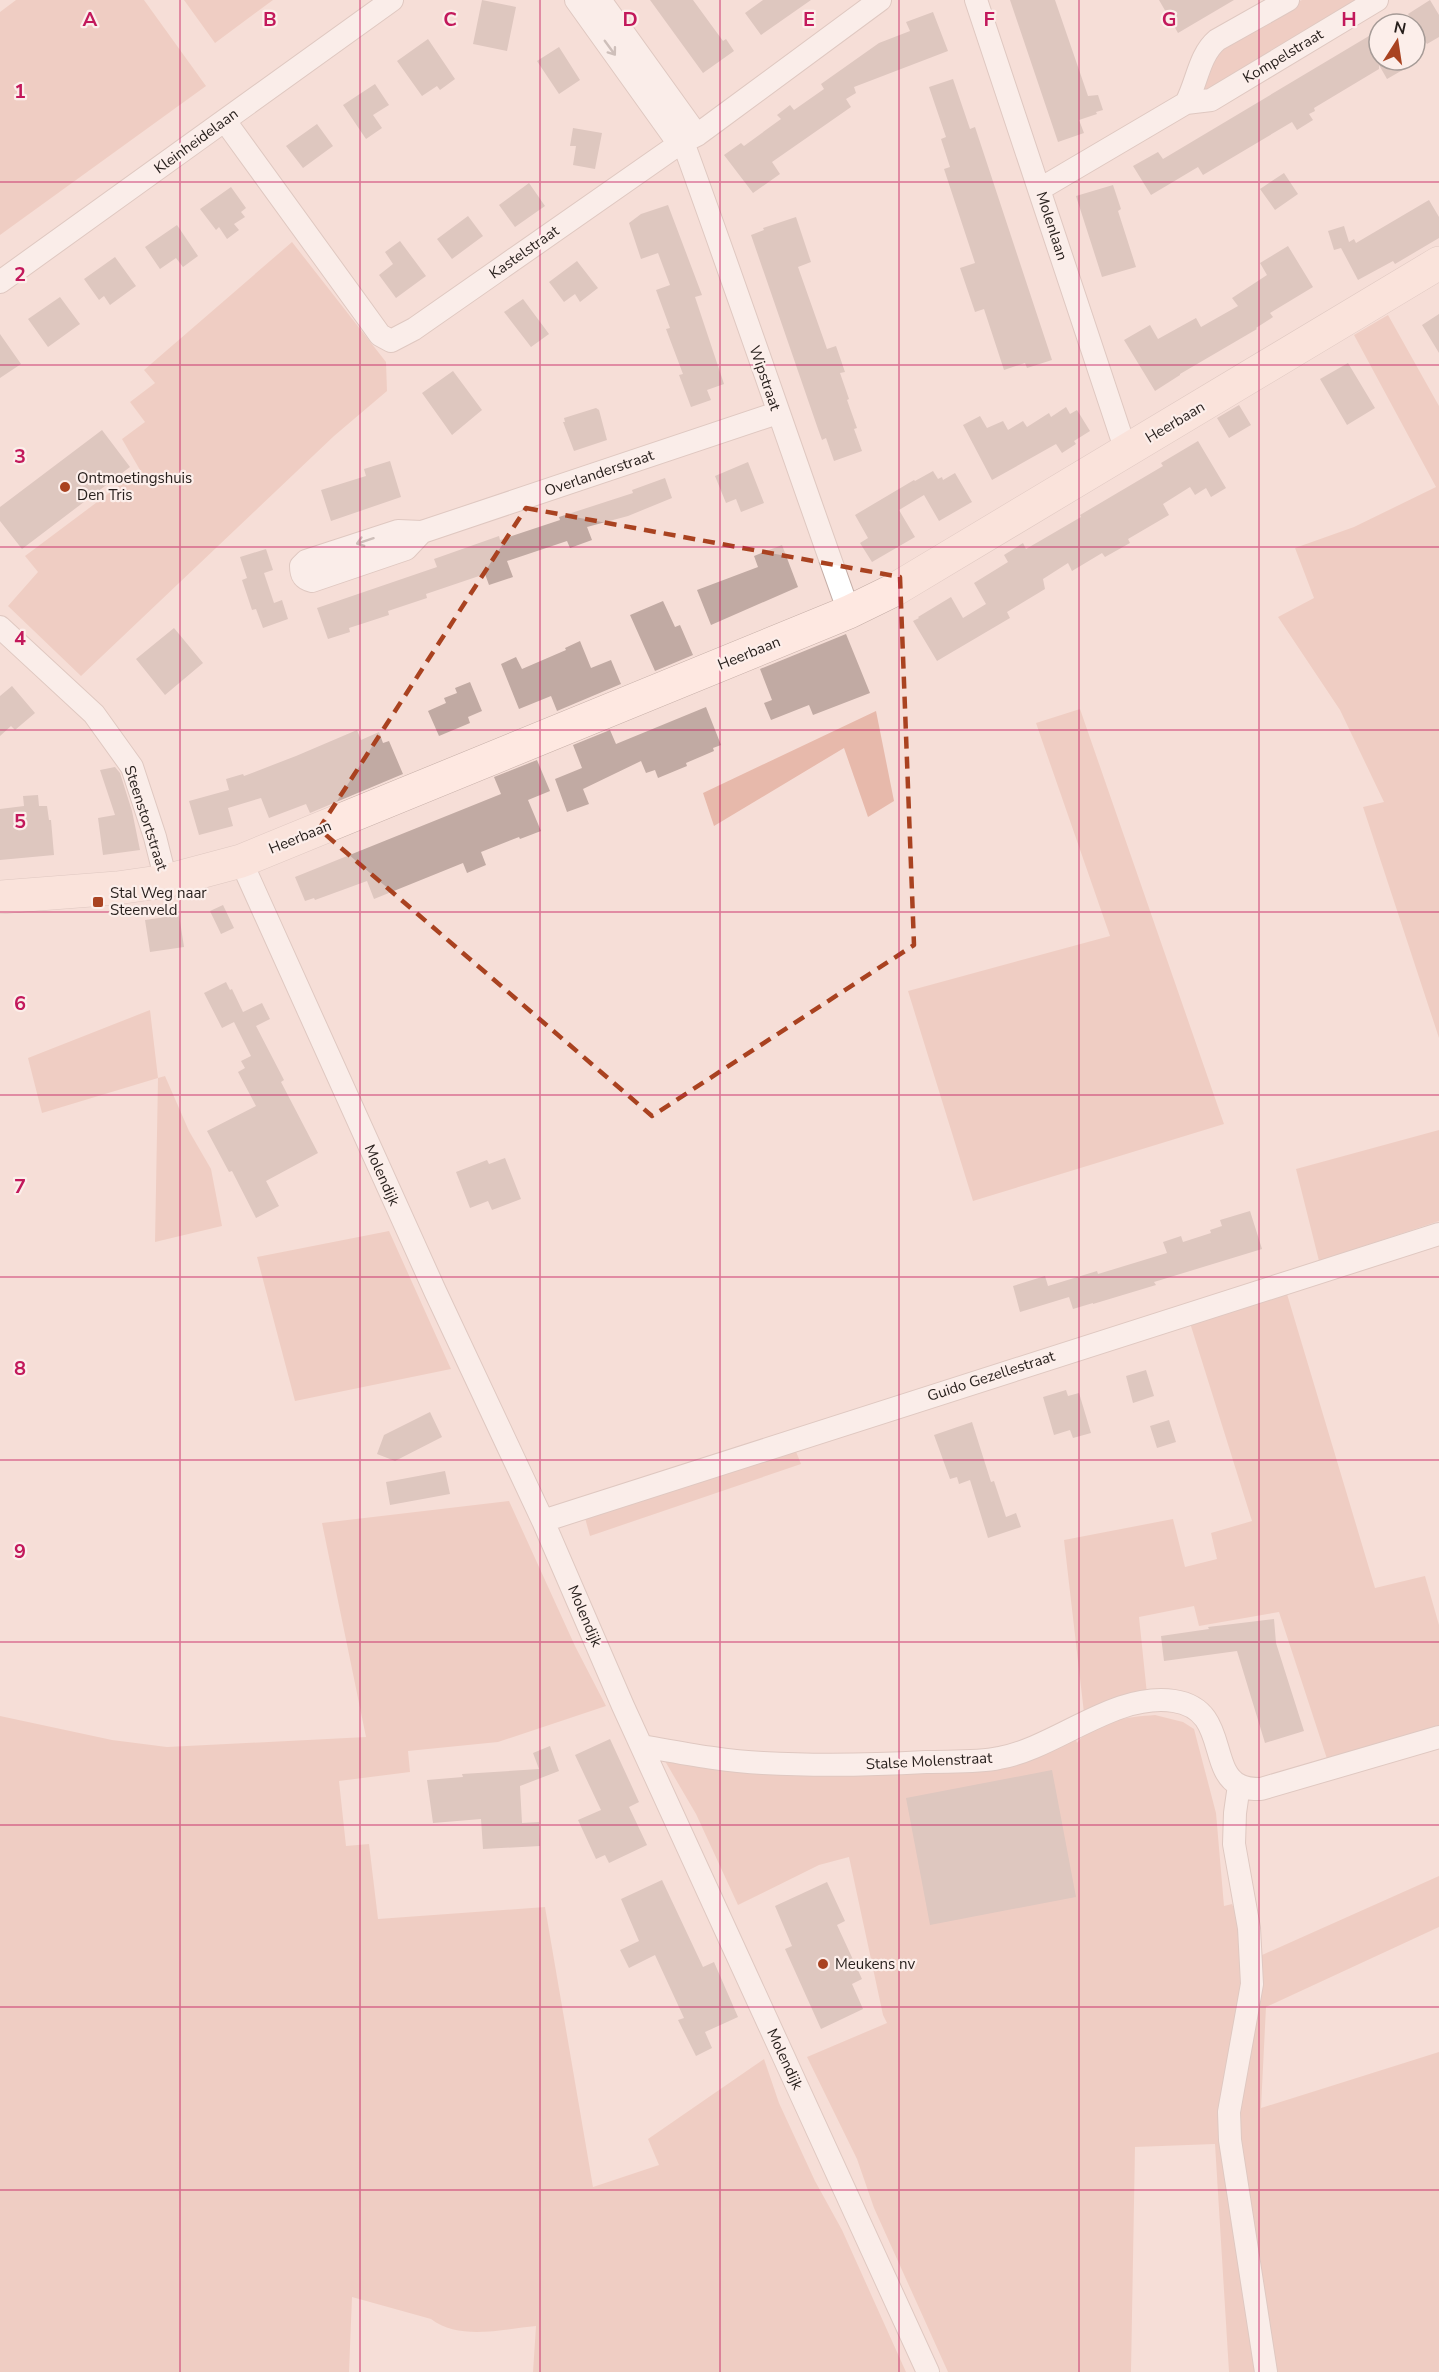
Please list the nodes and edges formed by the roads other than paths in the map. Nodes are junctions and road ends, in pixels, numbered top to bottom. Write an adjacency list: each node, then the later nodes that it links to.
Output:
1 (392, 0): 9 (street, Kleinheidelaan)
2 (576, 0): 10 (street, Wipstraat, one-way to 10)
3 (600, 0): 10 (street, Wipstraat)
4 (880, 0): 10 (street, Kastelstraat)
5 (976, 0): 11 (street, Molenlaan)
6 (1288, 0): 8 (street)
7 (1377, 0): 8 (street, Kompelstraat)
8 (1186, 103): 11 (street, Kompelstraat)
9 (225, 121): 10 (street, Kastelstraat); 13 (street, Kleinheidelaan)
10 (686, 140): 14 (street, Wipstraat)
11 (1040, 189): 15 (street, Molenlaan)
12 (1439, 263): 15 (street, Heerbaan)
13 (0, 282)
14 (777, 413): 16 (street, Overlanderstraat); 17 (street, Wipstraat)
15 (1126, 451): 17 (street, Heerbaan)
16 (422, 532)
17 (849, 612): 19 (street, Heerbaan)
18 (0, 627): 20 (street, Steenstortstraat)
19 (241, 861): 20 (street, Heerbaan); 23 (street, Molendijk)
20 (166, 881): 21 (street, Heerbaan)
21 (0, 897)
22 (1439, 1234): 23 (street, Guido Gezellestraat)
23 (543, 1521): 25 (street, Molendijk)
24 (1439, 1737): 26 (street)
25 (642, 1746): 26 (street, Stalse Molenstraat); 27 (street, Molendijk)
26 (1239, 1785): 28 (street)
27 (928, 2372)
28 (1266, 2372)

